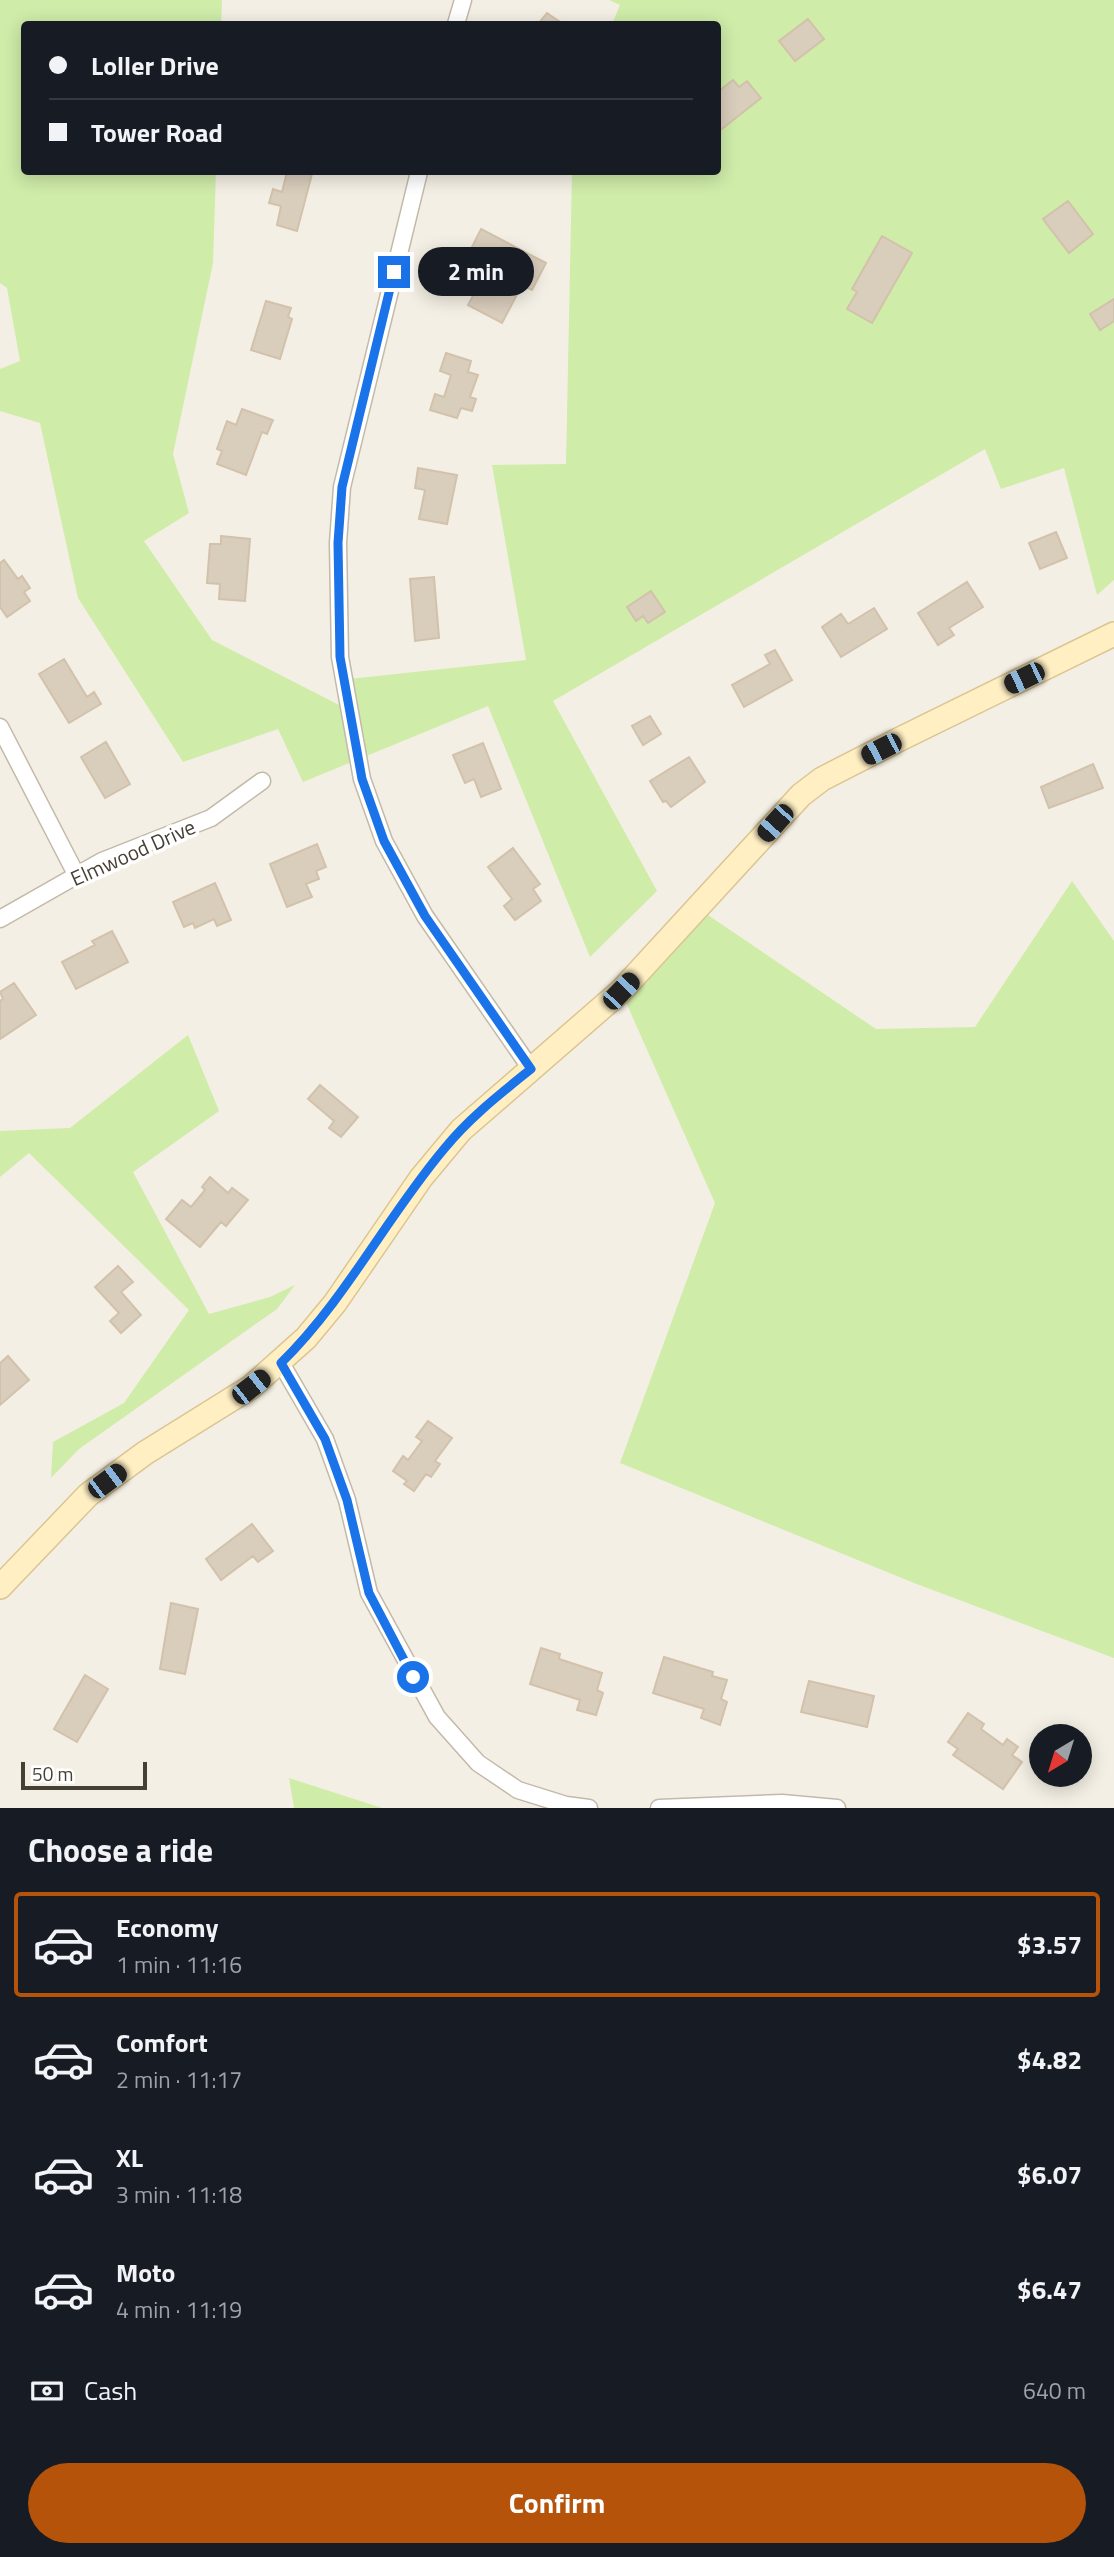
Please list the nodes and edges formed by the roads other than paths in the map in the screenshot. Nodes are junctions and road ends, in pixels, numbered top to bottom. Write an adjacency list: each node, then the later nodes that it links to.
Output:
1 (463, 0): 2 (street)
2 (457, 21)
3 (418, 175): 9 (street)
4 (1114, 634): 9 (street)
5 (0, 727): 7 (street)
6 (262, 781): 7 (street, Elmwood Drive)
7 (77, 876): 8 (street, Elmwood Drive)
8 (0, 919)
9 (531, 1069): 10 (street)
10 (281, 1363): 11 (street); 12 (street)
11 (0, 1587)
12 (589, 1808)
13 (659, 1808): 14 (street)
14 (837, 1808)

